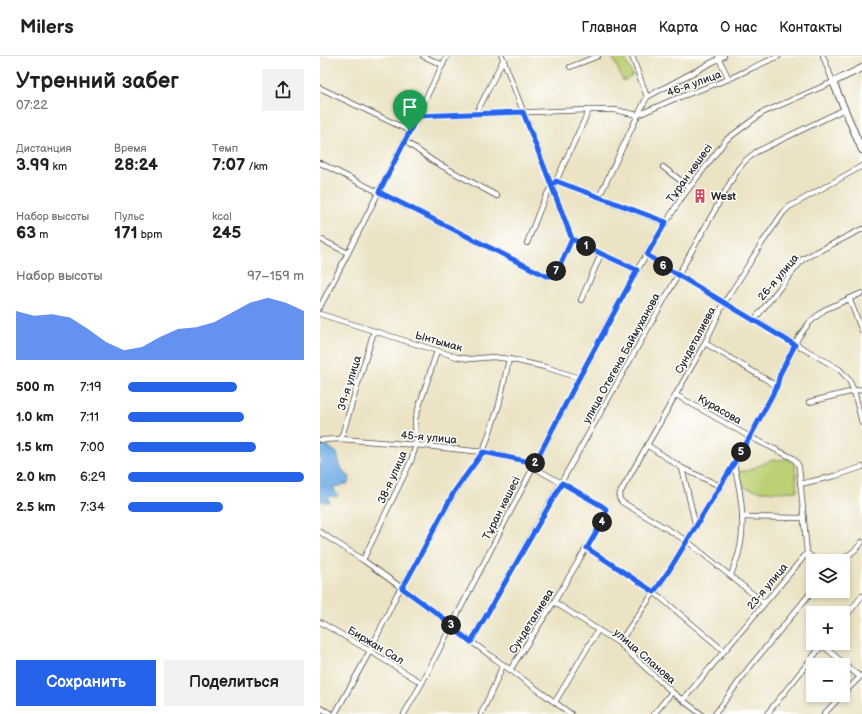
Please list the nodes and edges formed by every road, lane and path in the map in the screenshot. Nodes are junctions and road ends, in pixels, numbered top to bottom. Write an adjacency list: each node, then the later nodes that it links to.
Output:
1 (423, 56): 9 (street)
2 (447, 56): 9 (street)
3 (598, 56): 10 (street)
4 (632, 56): 15 (street)
5 (779, 56): 12 (street, 46-я улица)
6 (823, 56): 13 (street)
7 (720, 57): 12 (street); 15 (street, 46-я улица)
8 (503, 58): 18 (street); 19 (street)
9 (443, 65): 21 (street)
10 (570, 66)
11 (862, 68): 13 (main road, Тұран көшесі)
12 (729, 79): 20 (street, 46-я улица)
13 (833, 82): 17 (main road); 30 (street, Тұран көшесі)
14 (320, 88): 22 (street)
15 (647, 97): 20 (street)
16 (589, 110): 18 (street); 20 (street); 28 (street)
17 (845, 110): 24 (main road); 43 (street, улица Отегена Баймуханова)
18 (523, 112): 19 (street); 29 (street)
19 (476, 114): 21 (street)
20 (638, 115): 33 (street)
21 (417, 116): 22 (street)
22 (410, 131): 23 (street)
23 (405, 140): 31 (street); 32 (street)
24 (862, 150)
25 (320, 162): 31 (street)
26 (862, 166): 47 (street, Сундеталиева)
27 (663, 167): 30 (street)
28 (556, 181): 29 (street); 33 (street)
29 (552, 186): 37 (street); 38 (street)
30 (689, 187): 34 (street, Тұран көшесі)
31 (379, 192): 37 (street); 39 (street)
32 (498, 196)
33 (599, 197): 34 (street)
34 (666, 222): 41 (street, Тұран көшесі)
35 (862, 229): 50 (street, 26-я улица)
36 (320, 239): 39 (street)
37 (572, 239): 40 (street)
38 (527, 243)
39 (348, 253): 48 (street)
40 (602, 254): 42 (street); 46 (street)
41 (647, 255): 42 (street, Тұран көшесі); 43 (street)
42 (637, 270): 57 (street, Тұран көшесі)
43 (678, 275): 47 (street); 74 (street, улица Отегена Баймуханова)
44 (862, 293): 45 (street)
45 (849, 298): 51 (street); 54 (street)
46 (581, 300)
47 (724, 303): 50 (street); 53 (street, Сундеталиева)
48 (320, 308)
49 (320, 314): 52 (street, Ынтымак)
50 (754, 320): 54 (street)
51 (862, 331)
52 (374, 332): 55 (street, Ынтымак); 66 (street, 39-я улица)
53 (705, 343): 58 (street); 61 (street, Сундеталиева)
54 (795, 345): 58 (street); 60 (street)
55 (437, 351): 56 (street, Ынтымак); 67 (street, 38-я улица)
56 (509, 358): 57 (street, Ынтымак); 69 (street)
57 (579, 378): 70 (street, Тұран көшесі)
58 (777, 386): 64 (street)
59 (862, 390): 60 (street)
60 (854, 391): 62 (street); 63 (street)
61 (676, 395): 64 (street, Курасова); 68 (street, Сундеталиева)
62 (809, 402)
63 (862, 423)
64 (750, 437): 71 (street); 75 (street, Курасова)
65 (320, 440): 66 (street, 45-я улица)
66 (341, 440): 67 (street, 45-я улица)
67 (416, 445): 69 (street, 45-я улица); 86 (street, 38-я улица)
68 (647, 445): 73 (street); 81 (street, Сундеталиева)
69 (483, 452): 70 (street, 45-я улица); 88 (street)
70 (534, 465): 74 (street, Сундеталиева); 96 (street, Тұран көшесі)
71 (734, 465): 76 (street); 77 (street)
72 (862, 467): 75 (street)
73 (682, 468): 76 (street); 79 (street)
74 (562, 483): 83 (street, Сундеталиева); 98 (street, улица Отегена Баймуханова)
75 (800, 484): 78 (street)
76 (720, 486): 79 (street)
77 (742, 517): 78 (street); 87 (street)
78 (803, 518): 84 (street)
79 (696, 527): 81 (street)
80 (320, 532): 86 (street)
81 (687, 541): 87 (street); 89 (street)
82 (862, 542): 85 (street)
83 (587, 548): 89 (street); 92 (street, Сундеталиева)
84 (807, 553): 93 (street, 23-я улица)
85 (850, 554)
86 (363, 560): 88 (street)
87 (731, 576): 93 (street)
88 (402, 588): 96 (street); 102 (street)
89 (654, 592): 99 (street); 103 (street)
90 (862, 596): 94 (street)
91 (806, 598): 121 (street)
92 (554, 602): 97 (street, улица Сланова); 105 (street, Сундеталиева)
93 (764, 603): 103 (street, 23-я улица)
94 (850, 611)
95 (320, 622): 102 (street, Биржан Сал)
96 (451, 625): 98 (street); 107 (street, Тұран көшесі)
97 (598, 630): 99 (street, улица Сланова); 111 (street)
98 (471, 642): 104 (street)
99 (619, 643): 109 (street, улица Сланова)
100 (818, 650): 122 (street)
101 (830, 650): 106 (street)
102 (370, 651): 107 (street, Биржан Сал); 115 (street)
103 (724, 651): 110 (street, 23-я улица)
104 (503, 665): 105 (street); 117 (street)
105 (510, 670): 111 (street)
106 (861, 676): 108 (street)
107 (422, 683): 116 (street, Тұран көшесі)
108 (850, 686)
109 (672, 692): 110 (street, улица Сланова); 119 (street)
110 (683, 700): 120 (street, улица Сланова)
111 (555, 702): 118 (street)
112 (835, 702): 123 (street)
113 (320, 708): 114 (street)
114 (332, 714)
115 (335, 714)
116 (404, 714)
117 (480, 714)
118 (571, 714)
119 (654, 714)
120 (701, 714)
121 (715, 714)
122 (767, 714)
123 (824, 714)

